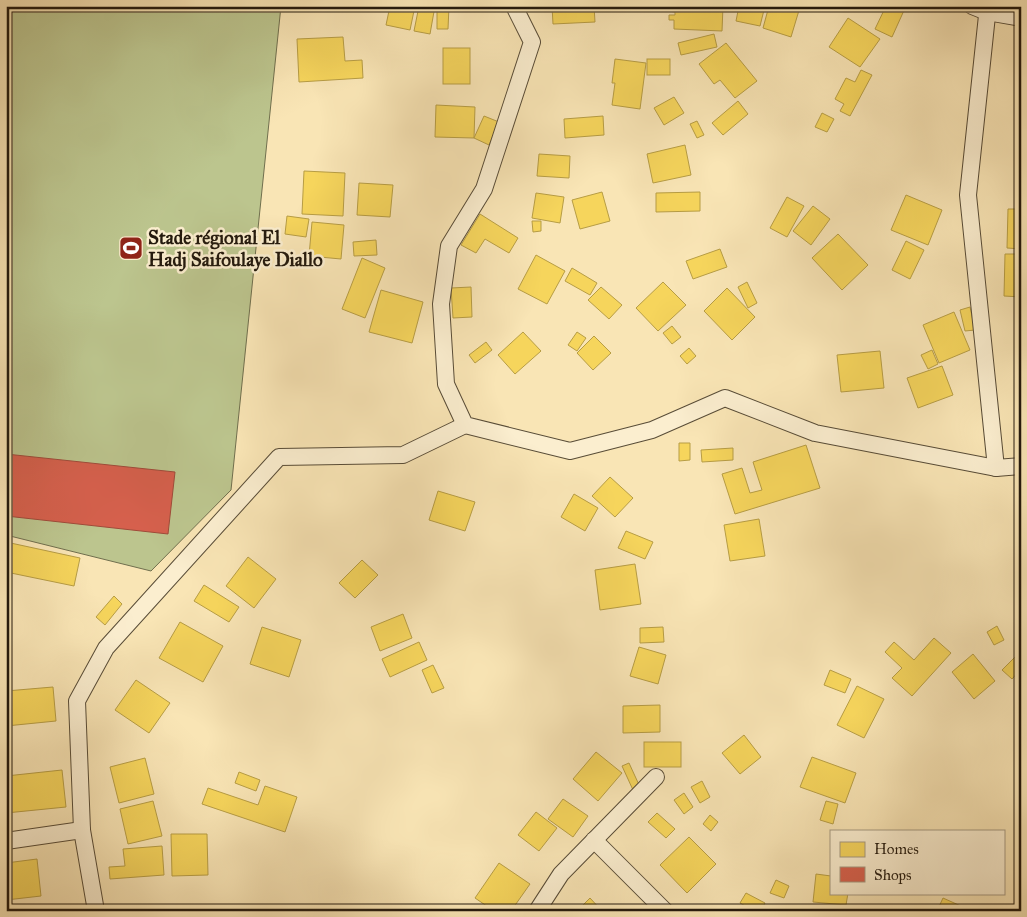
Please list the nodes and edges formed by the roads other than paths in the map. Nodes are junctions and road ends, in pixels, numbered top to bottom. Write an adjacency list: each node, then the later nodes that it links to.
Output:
1 (514, 6): 5 (street)
2 (972, 6): 3 (street)
3 (988, 9): 4 (street); 7 (street)
4 (1021, 18)
5 (465, 425): 7 (street); 9 (street)
6 (1021, 466): 7 (street)
7 (996, 468)
8 (656, 777): 10 (street)
9 (82, 830): 11 (street); 12 (street)
10 (594, 840): 13 (street); 14 (street)
11 (6, 841)
12 (96, 911)
13 (537, 911)
14 (665, 911)

